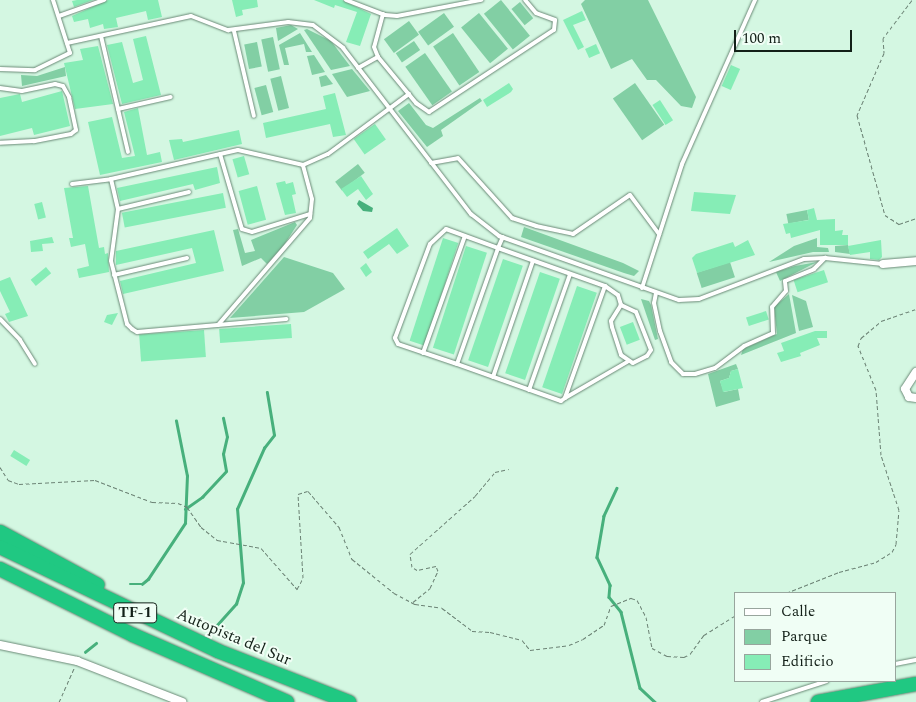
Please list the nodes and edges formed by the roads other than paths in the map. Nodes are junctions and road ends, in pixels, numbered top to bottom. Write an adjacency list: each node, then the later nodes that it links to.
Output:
1 (53, 0): 8 (lane)
2 (104, 0): 8 (lane)
3 (346, 0): 7 (lane)
4 (481, 0): 7 (lane)
5 (525, 0): 16 (lane)
6 (755, 0): 31 (lane)
7 (383, 14): 12 (lane)
8 (59, 16): 11 (lane)
9 (234, 31): 10 (lane); 13 (lane); 20 (lane)
10 (101, 36): 11 (lane); 18 (lane)
11 (67, 43): 14 (lane)
12 (378, 57): 13 (lane); 16 (lane)
13 (358, 68): 19 (lane)
14 (0, 70)
15 (0, 88): 21 (lane)
16 (409, 94): 19 (lane)
17 (171, 97): 18 (lane)
18 (118, 109): 22 (lane)
19 (390, 110): 24 (lane); 25 (lane)
20 (254, 116)
21 (0, 143)
22 (128, 152)
23 (220, 154): 25 (lane); 26 (lane); 30 (lane)
24 (431, 162): 31 (lane); 33 (lane)
25 (304, 165): 30 (lane)
26 (111, 179): 27 (lane); 29 (lane)
27 (72, 184)
28 (189, 192): 29 (lane)
29 (118, 209): 41 (lane)
30 (310, 214): 48 (lane)
31 (660, 234): 43 (lane)
32 (465, 236): 34 (lane); 49 (lane); 49 (lane)
33 (504, 237): 34 (lane); 43 (lane)
34 (498, 248): 38 (lane); 52 (lane)
35 (187, 258): 41 (lane)
36 (825, 258): 39 (lane); 44 (lane); 44 (lane)
37 (916, 260): 39 (street)
38 (534, 261): 40 (lane); 54 (lane)
39 (883, 264)
40 (570, 274): 42 (lane); 55 (lane)
41 (114, 275): 48 (lane)
42 (605, 286): 45 (lane); 56 (lane)
43 (642, 288): 44 (lane)
44 (656, 292)
45 (621, 305): 50 (lane); 50 (lane)
46 (0, 319): 51 (lane)
47 (286, 319): 48 (lane)
48 (218, 325)
49 (423, 353): 52 (lane)
50 (627, 362): 56 (lane)
51 (35, 364)
52 (457, 364): 54 (lane)
53 (916, 372): 57 (street)
54 (493, 377): 55 (lane)
55 (529, 390): 56 (lane)
56 (565, 398)
57 (916, 398)
58 (0, 532): 62 (highway)
59 (0, 547): 62 (highway, Autopista del Sur / TF-1)
60 (0, 569): 68 (highway, TF-1)
61 (0, 646): 67 (street)
62 (218, 650): 69 (highway, Autopista del Sur / TF-1)
63 (916, 660): 64 (lane)
64 (896, 664)
65 (824, 682): 70 (lane)
66 (916, 684): 71 (highway)
67 (182, 702)
68 (287, 702)
69 (349, 702)
70 (762, 702)
71 (818, 702)

